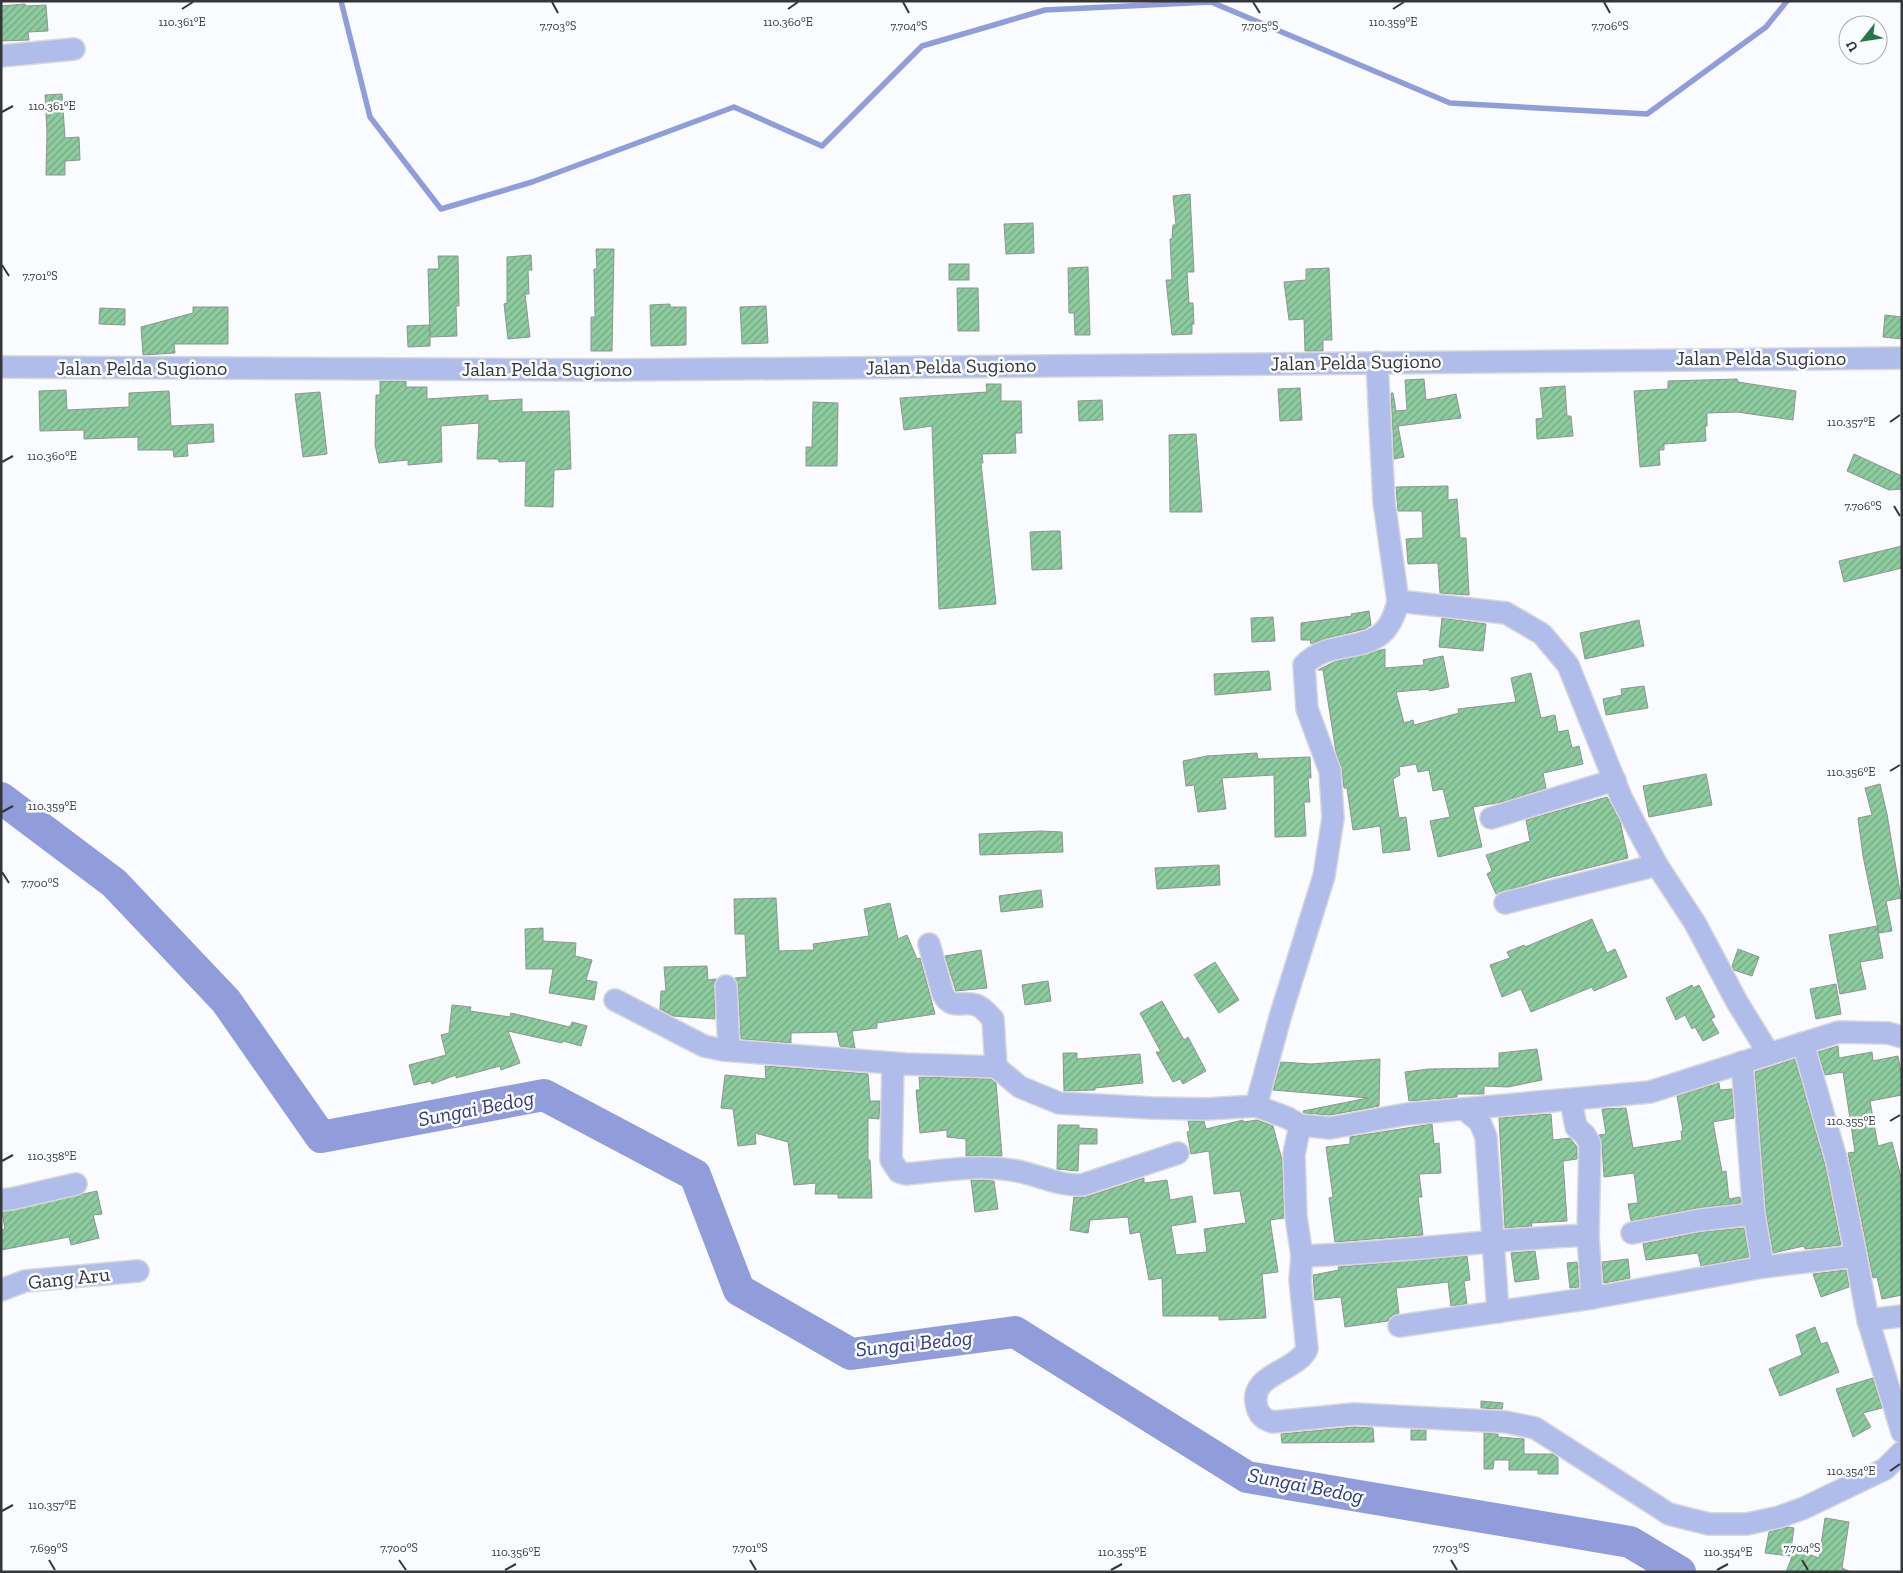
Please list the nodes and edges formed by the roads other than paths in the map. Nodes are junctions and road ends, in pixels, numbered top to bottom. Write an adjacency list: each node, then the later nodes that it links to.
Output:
1 (74, 49): 2 (street)
2 (1, 56)
3 (1902, 358): 4 (street, Jalan Pelda Sugiono)
4 (1377, 362): 5 (street, Jalan Pelda Sugiono); 6 (street)
5 (1, 367)
6 (1398, 601): 7 (street); 22 (street)
7 (1615, 780): 8 (street); 9 (street)
8 (1491, 818)
9 (1657, 865): 10 (street); 17 (street)
10 (1504, 904)
11 (929, 944): 20 (street)
12 (726, 986): 16 (street)
13 (615, 1000): 16 (street)
14 (1902, 1037): 15 (street)
15 (1803, 1043): 17 (street); 33 (street)
16 (729, 1050): 19 (street)
17 (1769, 1054): 18 (street)
18 (1742, 1062): 21 (street); 28 (street)
19 (893, 1063): 20 (street); 25 (street)
20 (996, 1067): 22 (street)
21 (1570, 1100): 23 (street); 30 (street)
22 (1256, 1106): 24 (street)
23 (1464, 1109): 24 (street); 31 (street)
24 (1300, 1125): 32 (street)
25 (1178, 1153)
26 (76, 1184): 27 (street)
27 (1, 1200)
28 (1754, 1214): 29 (street); 34 (street)
29 (1632, 1233)
30 (1588, 1235): 31 (street); 37 (street)
31 (1494, 1240): 32 (street); 38 (street)
32 (1302, 1256): 43 (street)
33 (1856, 1256): 34 (street); 40 (street)
34 (1763, 1267): 37 (street)
35 (138, 1272): 36 (street, Gang Aru)
36 (1, 1290)
37 (1592, 1298): 38 (street)
38 (1498, 1312): 41 (street)
39 (1902, 1316): 40 (street)
40 (1868, 1320): 42 (street)
41 (1399, 1326)
42 (1902, 1432)
43 (1902, 1452)

